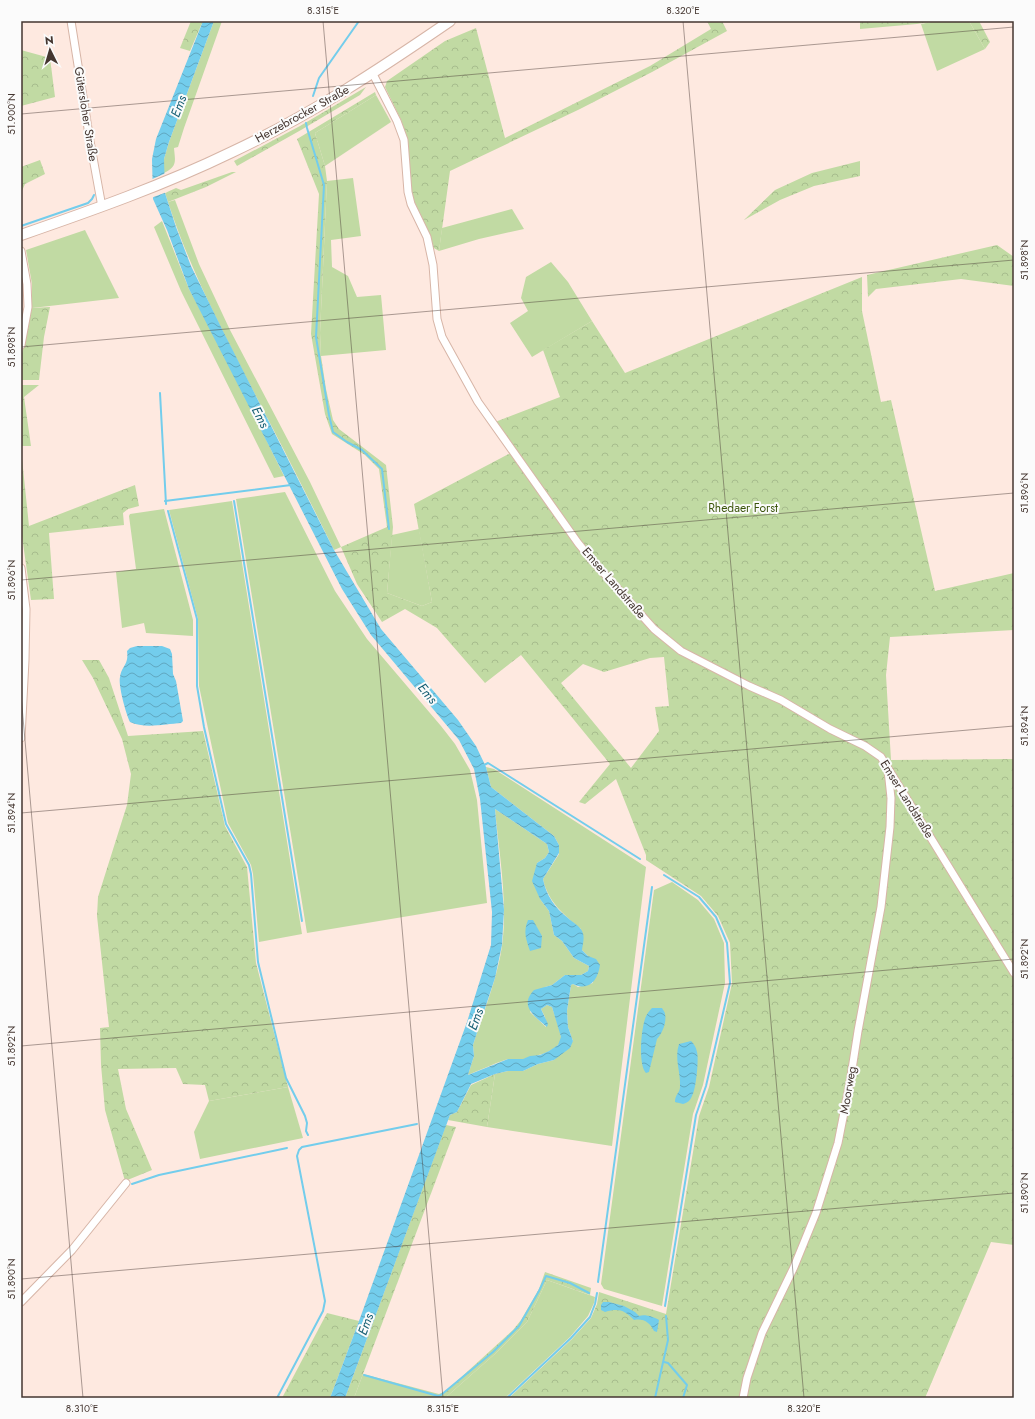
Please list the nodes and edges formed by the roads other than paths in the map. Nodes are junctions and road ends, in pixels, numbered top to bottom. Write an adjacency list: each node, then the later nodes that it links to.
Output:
1 (71, 21): 4 (street, Gütersloher Straße)
2 (450, 21): 3 (main road, Herzebrocker Straße)
3 (373, 74): 4 (main road, Herzebrocker Straße); 10 (street, Emser Landstraße)
4 (102, 207): 5 (main road)
5 (21, 235)
6 (21, 251): 7 (street)
7 (21, 345)
8 (21, 568): 9 (street)
9 (21, 738)
10 (887, 767): 11 (street, Emser Landstraße); 14 (street, Moorweg)
11 (1014, 973)
12 (126, 1183): 13 (street)
13 (21, 1302)
14 (742, 1398)

